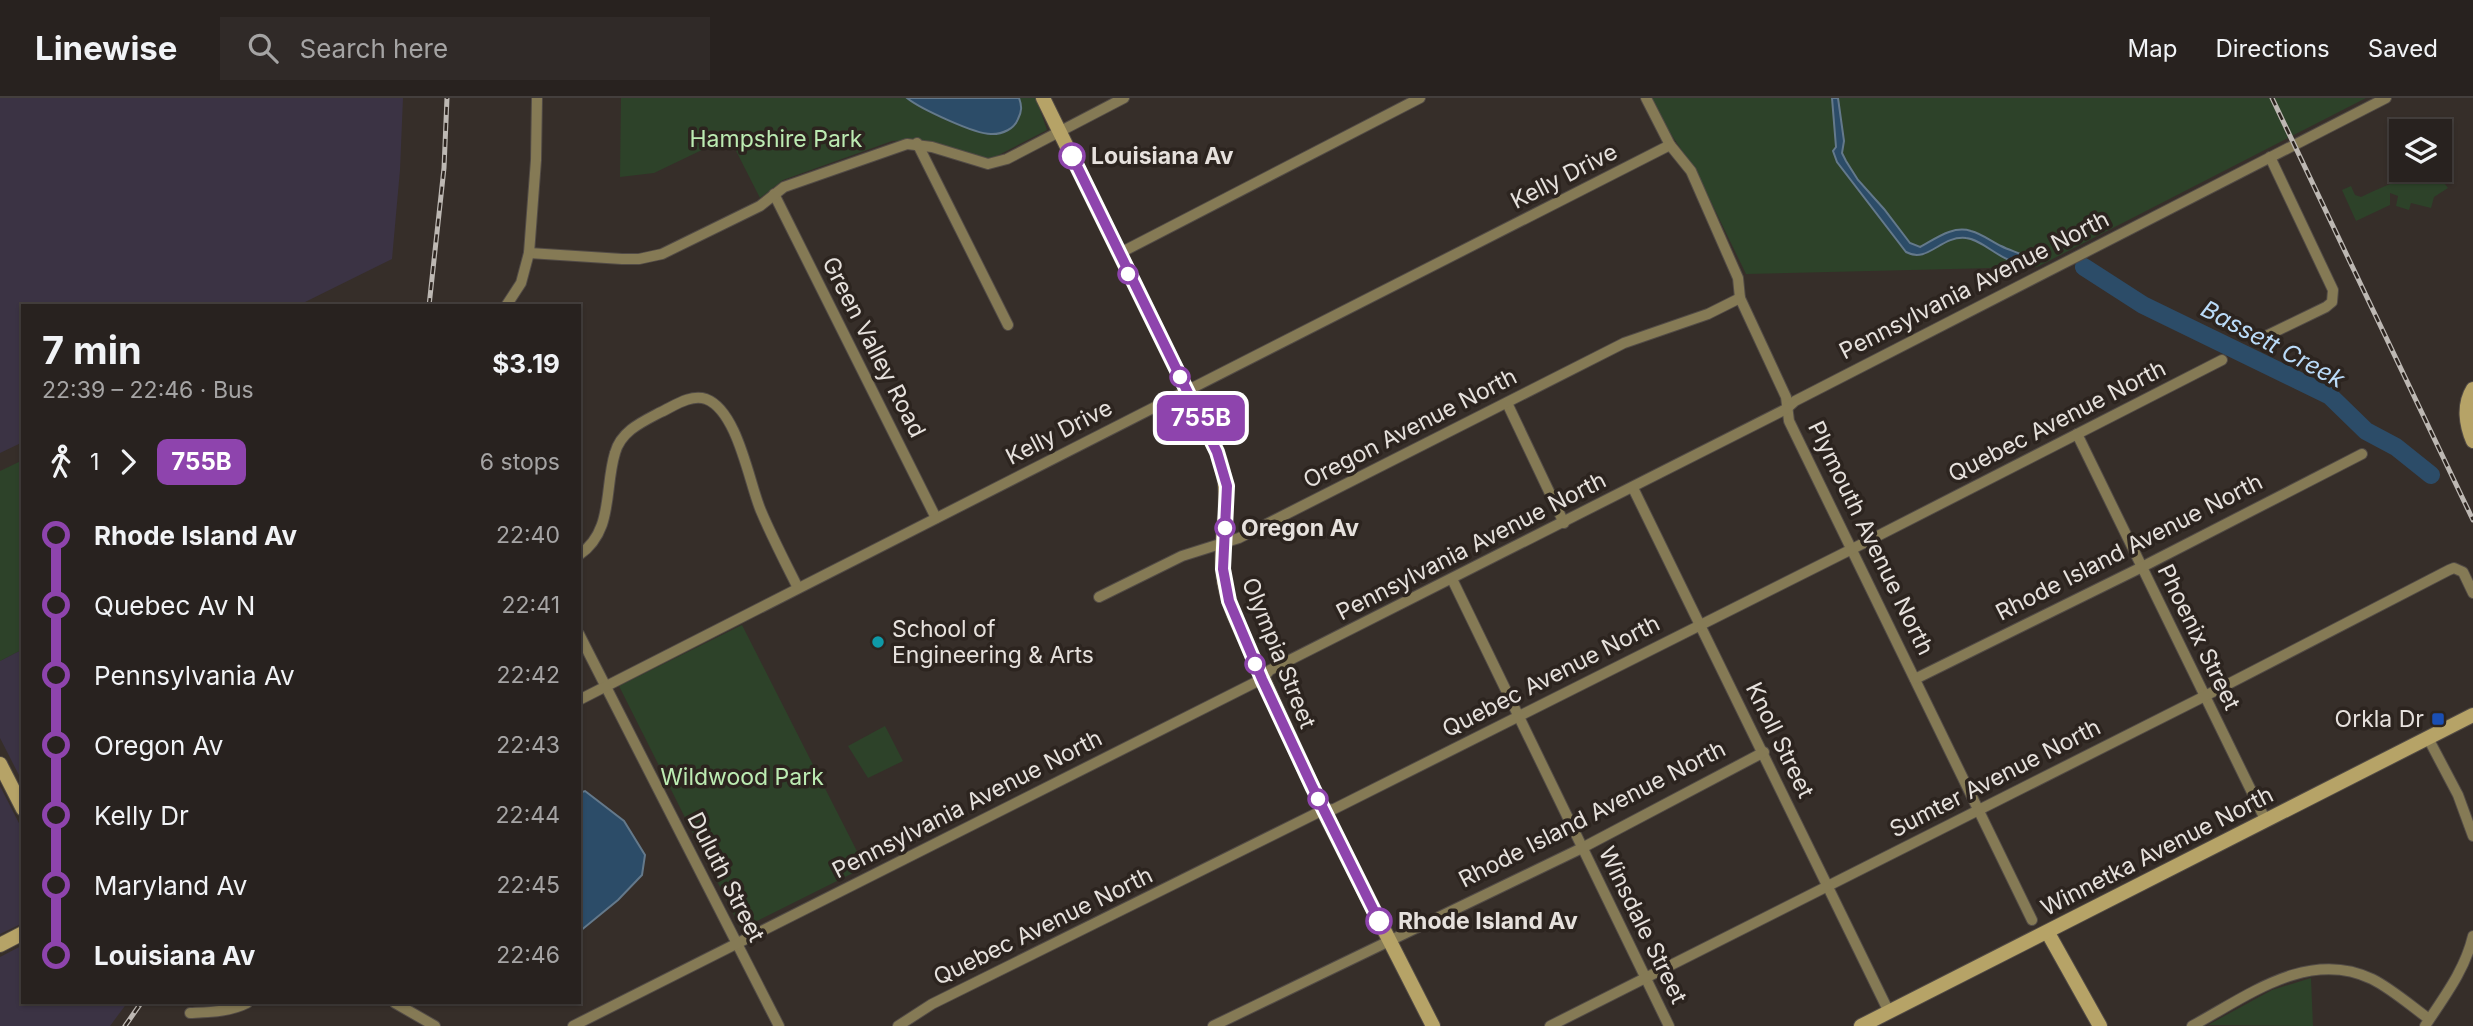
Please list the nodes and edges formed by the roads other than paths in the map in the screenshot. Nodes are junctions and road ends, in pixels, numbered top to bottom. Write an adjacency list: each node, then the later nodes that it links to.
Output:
1 (537, 98): 12 (street)
2 (1042, 98): 7 (street, Olympia Street)
3 (1125, 98): 7 (street)
4 (1420, 98): 13 (street)
5 (1646, 98): 9 (street, Plymouth Avenue North)
6 (2386, 98): 10 (street, Pennsylvania Avenue North)
7 (1060, 132): 8 (street); 13 (street, Olympia Street)
8 (917, 144): 11 (street); 16 (street)
9 (1670, 145): 14 (street, Plymouth Avenue North); 19 (street, Kelly Drive)
10 (2270, 158): 17 (street); 22 (street, Pennsylvania Avenue North)
11 (774, 194): 12 (street); 27 (street, Green Valley Road)
12 (529, 253): 15 (street)
13 (1118, 254): 19 (street, Olympia Street)
14 (1740, 298): 21 (street, Oregon Avenue North); 22 (street, Plymouth Avenue North)
15 (507, 304)
16 (1008, 325)
17 (2264, 337)
18 (2221, 360): 23 (street, Quebec Avenue North)
19 (1187, 391): 27 (street, Kelly Drive); 29 (street, Olympia Street)
20 (2471, 392): 24 (street)
21 (1507, 403): 28 (street); 29 (street, Oregon Avenue North)
22 (1786, 409): 26 (street, Pennsylvania Avenue North); 30 (street, Plymouth Avenue North)
23 (2077, 434): 30 (street, Quebec Avenue North); 32 (street, Phoenix Street)
24 (2473, 441)
25 (2362, 454): 32 (street, Rhode Island Avenue North)
26 (1633, 488): 28 (street, Pennsylvania Avenue North); 37 (street, Knoll Street)
27 (936, 518): 34 (street, Kelly Drive)
28 (1564, 523): 33 (street, Pennsylvania Avenue North)
29 (1224, 543): 36 (street, Oregon Avenue North); 39 (street, Olympia Street)
30 (1851, 549): 37 (street, Quebec Avenue North); 40 (street, Plymouth Avenue North)
31 (581, 553): 34 (street)
32 (2142, 567): 40 (street, Rhode Island Avenue North); 42 (street, Phoenix Street)
33 (1452, 579): 39 (street, Pennsylvania Avenue North); 45 (street, Winsdale Street)
34 (798, 587): 41 (street, Kelly Drive)
35 (2473, 593): 42 (street, Sumter Avenue North)
36 (1099, 597)
37 (1700, 625): 45 (street, Quebec Avenue North); 47 (street, Knoll Street)
38 (581, 639): 41 (street, Duluth Street)
39 (1262, 679): 50 (street, Olympia Street); 61 (street, Pennsylvania Avenue North)
40 (1915, 679): 51 (street, Plymouth Avenue North)
41 (605, 686): 43 (street, Kelly Drive); 61 (street, Duluth Street)
42 (2205, 696): 51 (street, Sumter Avenue North); 52 (street, Phoenix Street)
43 (581, 699)
44 (2473, 715): 46 (street, Winnetka Avenue North)
45 (1518, 716): 50 (street, Quebec Avenue North); 54 (street, Winsdale Street)
46 (2428, 738): 52 (street, Winnetka Avenue North); 53 (street)
47 (1764, 752): 54 (street, Rhode Island Avenue North); 55 (street, Knoll Street)
48 (0, 764): 49 (street)
49 (21, 805)
50 (1323, 810): 60 (street, Olympia Street); 72 (street, Quebec Avenue North)
51 (1979, 810): 55 (street, Sumter Avenue North); 56 (street, Plymouth Avenue North)
52 (2266, 821): 57 (street, Winnetka Avenue North)
53 (2473, 836)
54 (1582, 848): 60 (street, Rhode Island Avenue North); 63 (street, Winsdale Street)
55 (1827, 886): 63 (street, Sumter Avenue North); 66 (street, Knoll Street)
56 (2032, 920)
57 (2048, 933): 66 (street, Winnetka Avenue North); 78 (street)
58 (21, 934): 62 (street)
59 (2473, 936): 68 (street)
60 (1389, 940): 73 (street, Rhode Island Avenue North); 74 (street, Olympia Street)
61 (736, 943): 70 (street, Pennsylvania Avenue North); 71 (street, Duluth Street)
62 (0, 945)
63 (1645, 978): 75 (street, Sumter Avenue North); 76 (street, Winsdale Street)
64 (245, 1004): 67 (street)
65 (397, 1004): 69 (street)
66 (1889, 1012): 77 (street, Winnetka Avenue North)
67 (190, 1013)
68 (2427, 1023): 79 (street)
69 (435, 1026)
70 (573, 1026)
71 (779, 1026)
72 (898, 1026)
73 (1213, 1026)
74 (1433, 1026)
75 (1550, 1026)
76 (1669, 1026)
77 (1861, 1026)
78 (2100, 1026)
79 (2192, 1026)

